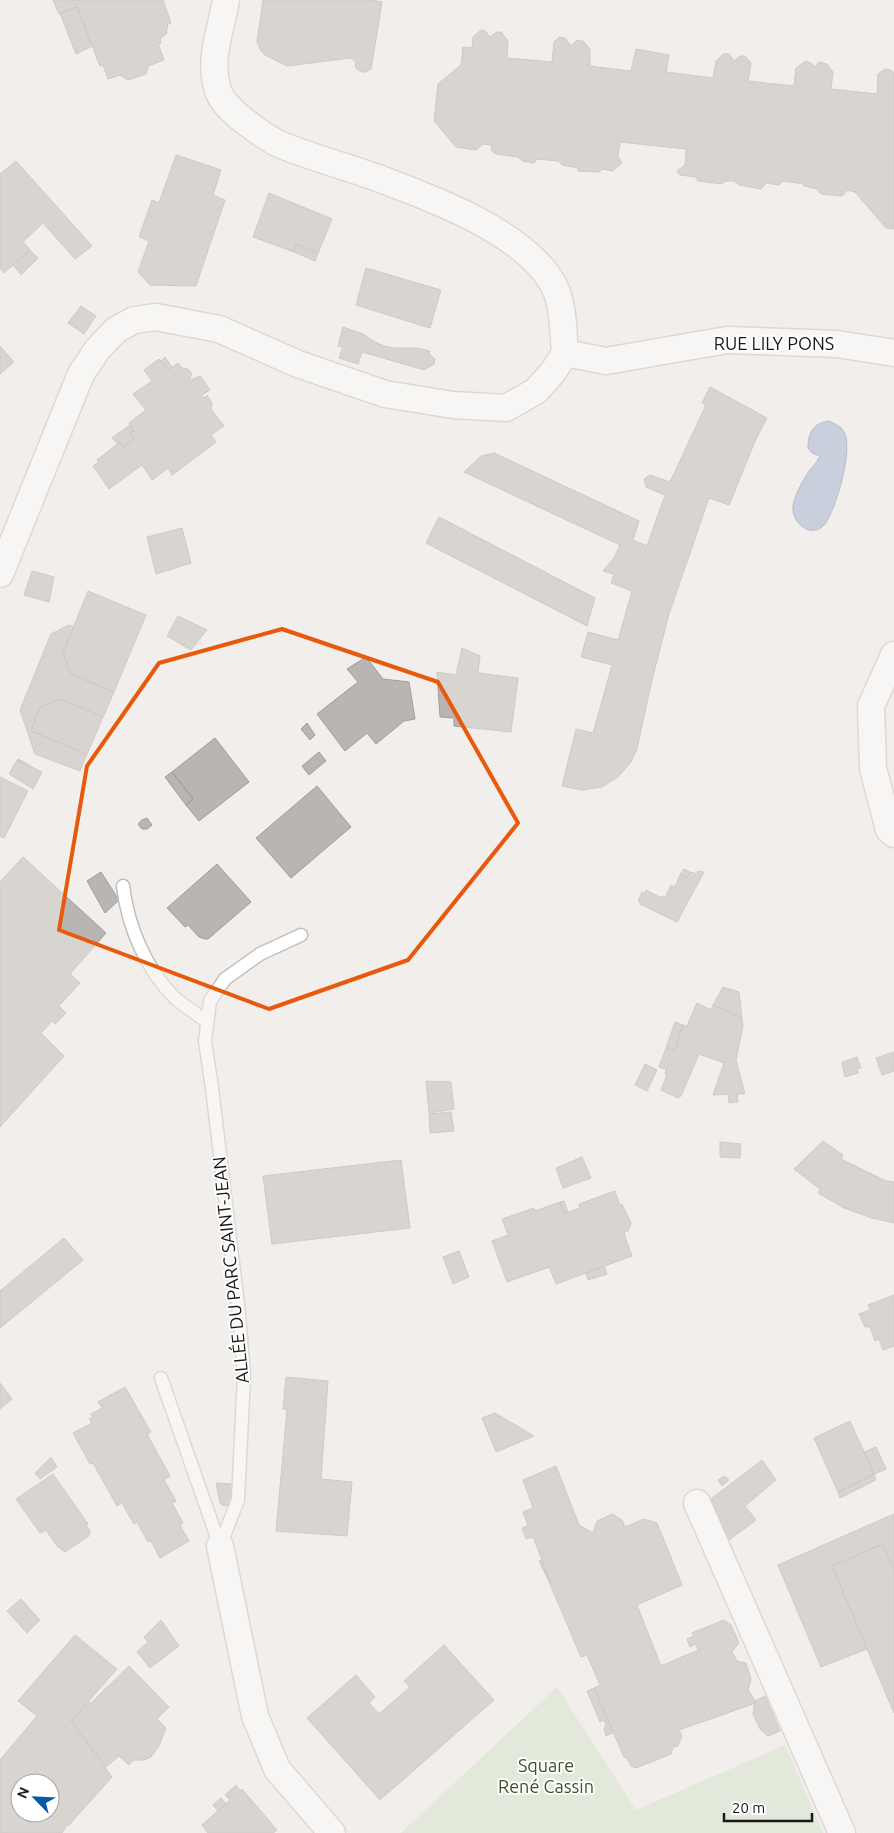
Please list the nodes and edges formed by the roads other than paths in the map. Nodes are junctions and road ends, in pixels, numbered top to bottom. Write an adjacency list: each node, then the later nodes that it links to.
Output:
1 (226, 0): 2 (street)
2 (565, 353): 3 (street, RUE LILY PONS); 4 (street)
3 (894, 353)
4 (0, 574)
5 (894, 655): 6 (street)
6 (894, 834)
7 (123, 886): 9 (lane)
8 (301, 935): 9 (lane, ALLÉE DU PARC SAINT-JEAN)
9 (207, 1022): 12 (lane, ALLÉE DU PARC SAINT-JEAN)
10 (161, 1378): 12 (lane)
11 (697, 1502): 14 (street)
12 (220, 1546): 13 (street)
13 (332, 1833)
14 (842, 1833)

